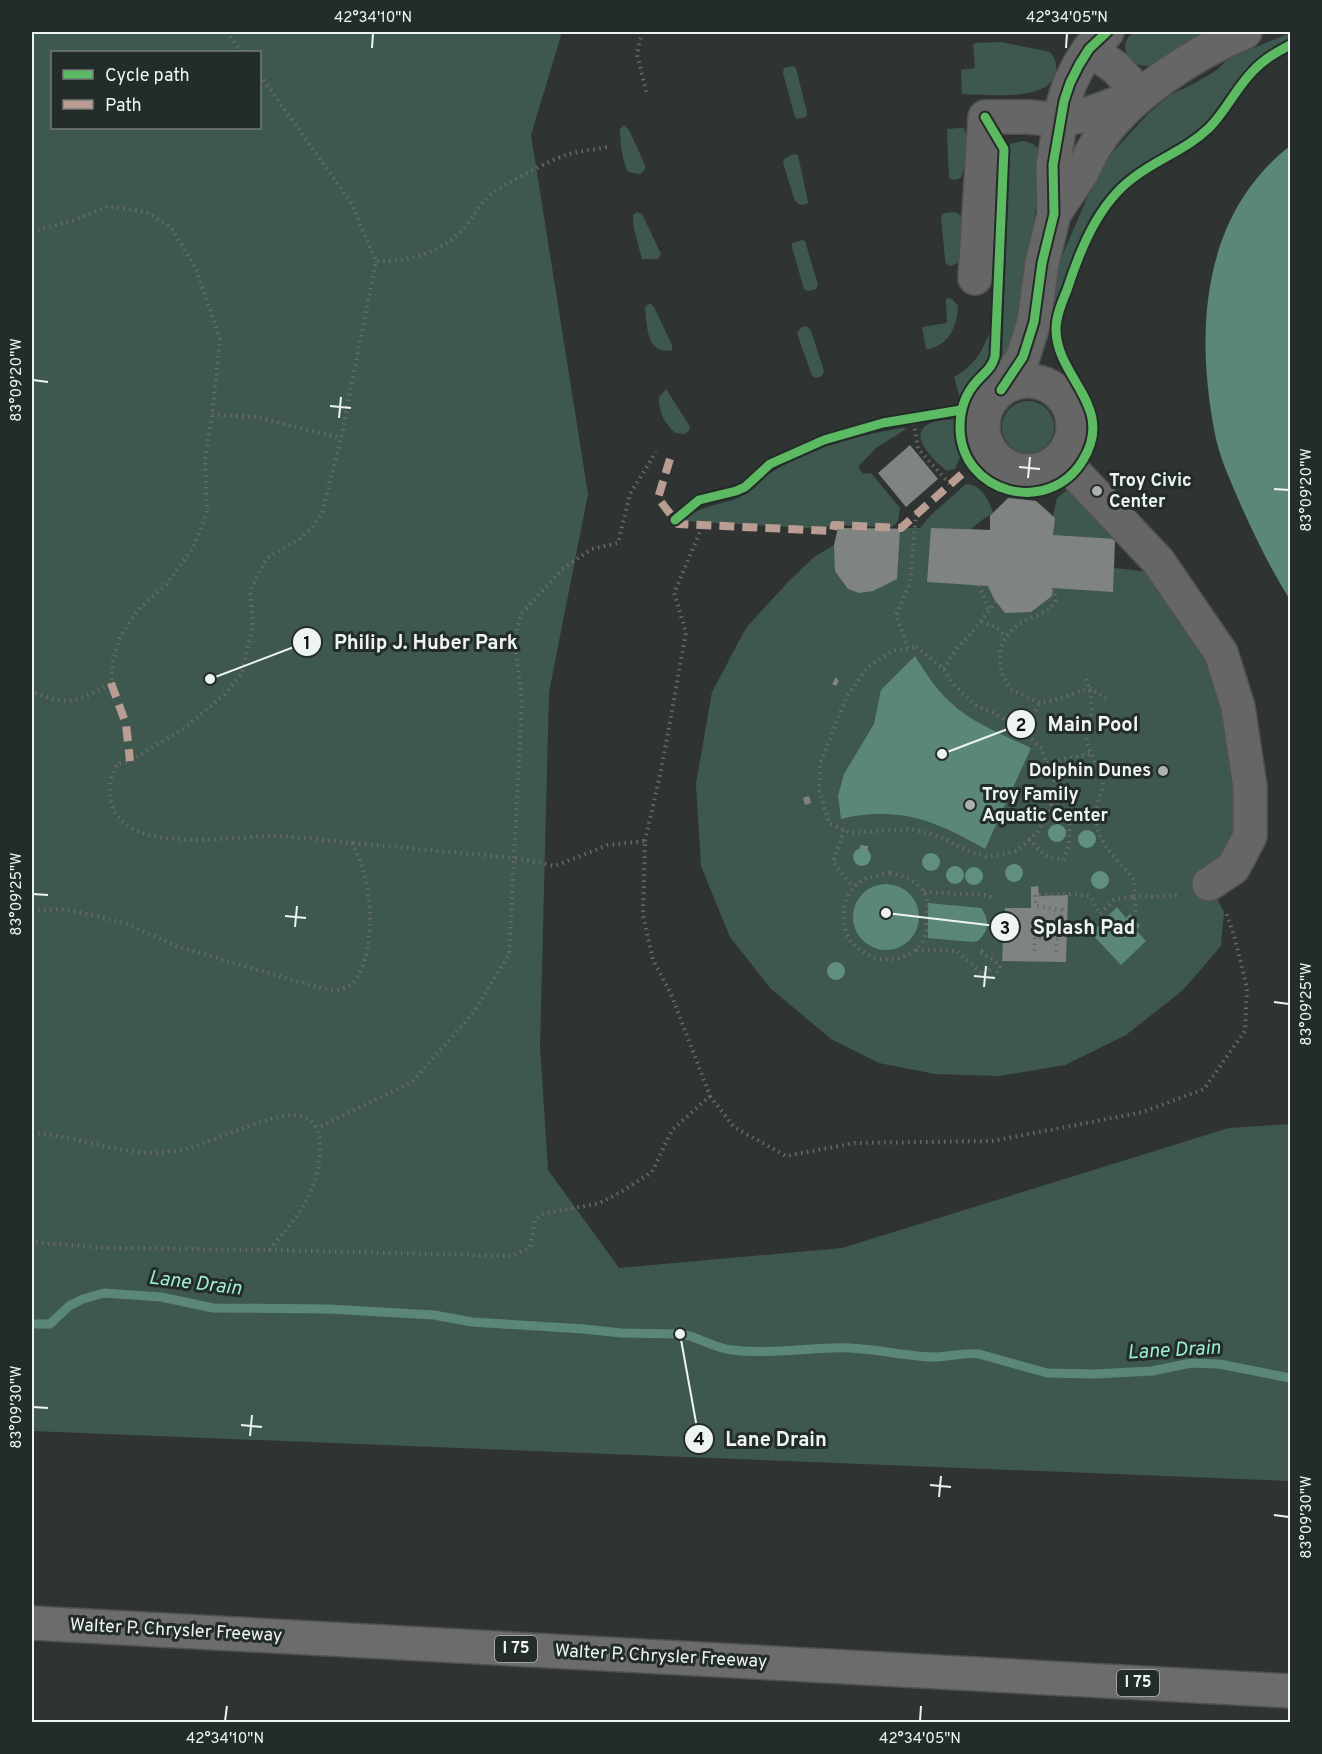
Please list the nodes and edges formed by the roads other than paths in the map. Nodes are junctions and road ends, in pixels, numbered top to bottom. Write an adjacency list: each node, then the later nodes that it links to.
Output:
1 (1245, 32): 3 (street)
2 (1098, 40): 3 (street); 4 (street)
3 (1141, 95): 4 (street); 5 (street)
4 (1060, 120): 5 (street); 6 (street)
5 (1054, 214): 7 (street)
6 (975, 278)
7 (1034, 322): 8 (street); 9 (street)
8 (1001, 390): 9 (street); 10 (street)
9 (1063, 397): 10 (street)
10 (1058, 460): 11 (street)
11 (1211, 883)
12 (32, 1623): 13 (highway, Walter P. Chrysler Freeway / I 75)
13 (1285, 1690)

